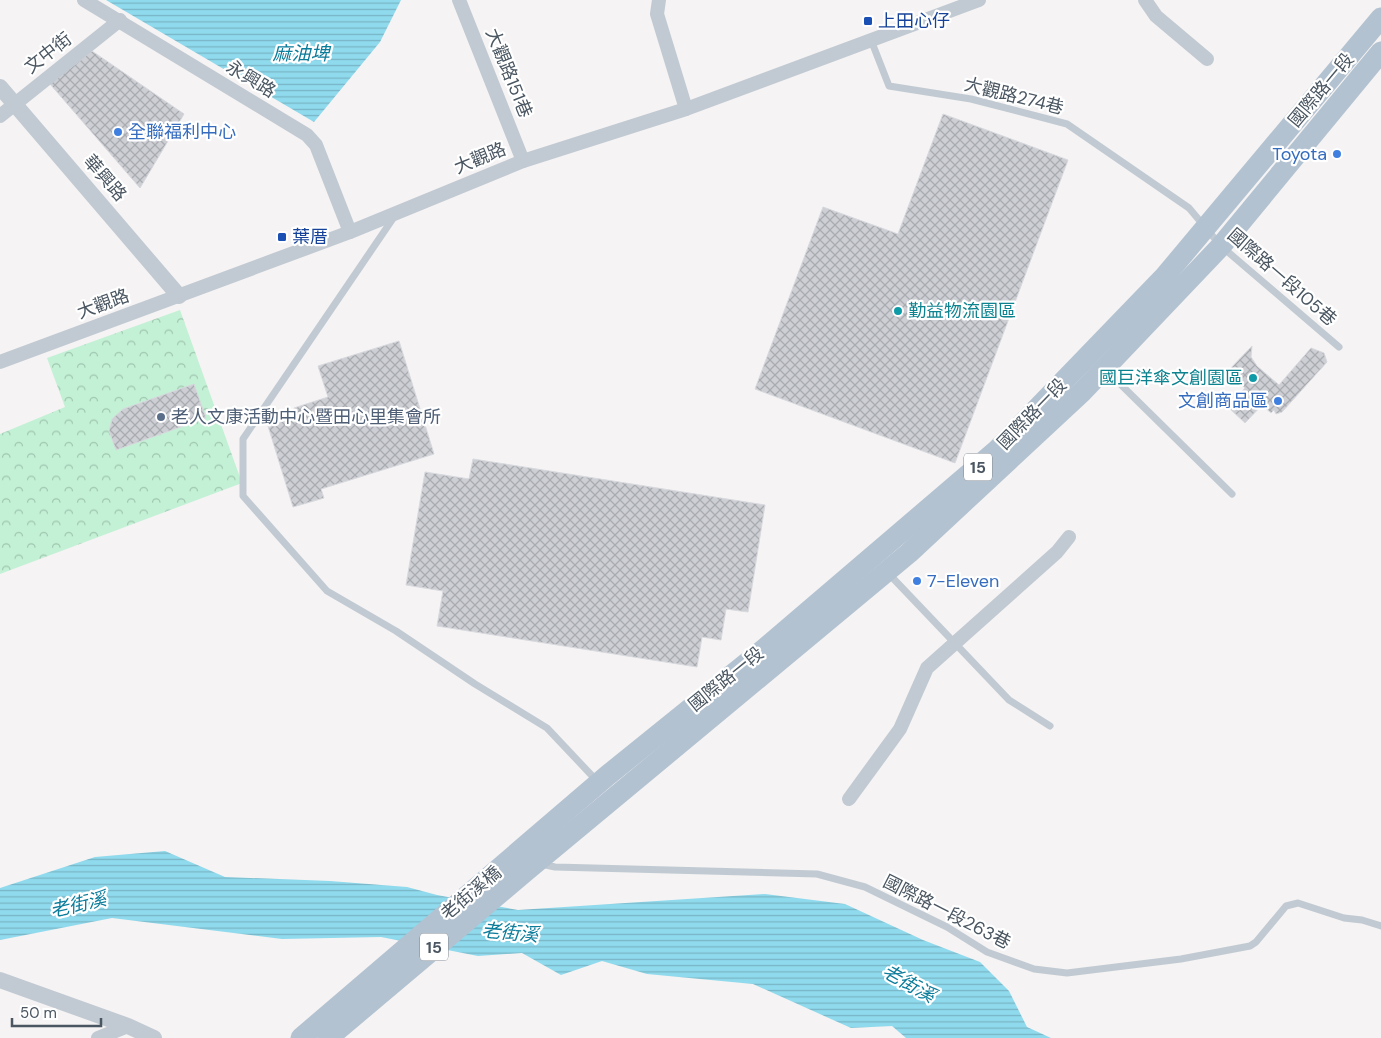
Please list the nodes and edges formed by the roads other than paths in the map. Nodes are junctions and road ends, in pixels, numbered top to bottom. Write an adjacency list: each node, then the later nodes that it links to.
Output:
1 (84, 0): 7 (street, 永興路)
2 (459, 0): 16 (street, 大觀路151巷)
3 (659, 0): 13 (street)
4 (979, 0): 8 (street, 大觀路)
5 (1145, 0): 10 (street)
6 (1381, 18): 15 (main road, 國際路一段 / 15)
7 (120, 20): 12 (street, 文中街); 19 (street, 永興路)
8 (871, 40): 13 (street, 大觀路); 18 (lane, 大觀路274巷)
9 (1381, 52): 15 (main road, 國際路一段 / 15)
10 (1207, 59)
11 (0, 87): 12 (street, 華興路)
12 (14, 104): 14 (street, 文中街); 21 (street, 華興路)
13 (686, 109): 16 (street, 大觀路)
14 (0, 116)
15 (1312, 118): 18 (main road, 國際路一段 / 15); 20 (main road, 國際路一段 / 15)
16 (523, 161): 17 (street, 大觀路)
17 (397, 212): 19 (street, 大觀路); 30 (lane)
18 (1206, 230): 20 (lane, 國際路一段105巷); 23 (main road, 國際路一段 / 15)
19 (350, 232): 21 (street, 大觀路)
20 (1221, 246): 22 (lane, 國際路一段105巷); 23 (main road, 國際路一段 / 15)
21 (179, 296): 24 (street, 大觀路)
22 (1338, 347)
23 (1097, 361): 25 (lane); 27 (main road, 國際路一段 / 15)
24 (0, 362)
25 (1232, 494)
26 (1069, 537): 28 (street)
27 (879, 564): 28 (lane); 30 (main road, 國際路一段 / 15); 32 (main road, 國際路一段 / 15)
28 (954, 643): 29 (lane); 31 (street)
29 (1050, 726)
30 (599, 783): 32 (main road, 國際路一段 / 15)
31 (849, 799)
32 (526, 863): 33 (lane, 國際路一段263巷); 35 (main road, 老街溪橋 / 15)
33 (1381, 926)
34 (0, 980): 36 (street)
35 (335, 1023): 39 (main road, 15)
36 (128, 1026): 37 (street); 38 (street)
37 (98, 1038)
38 (154, 1038)
39 (301, 1038)

